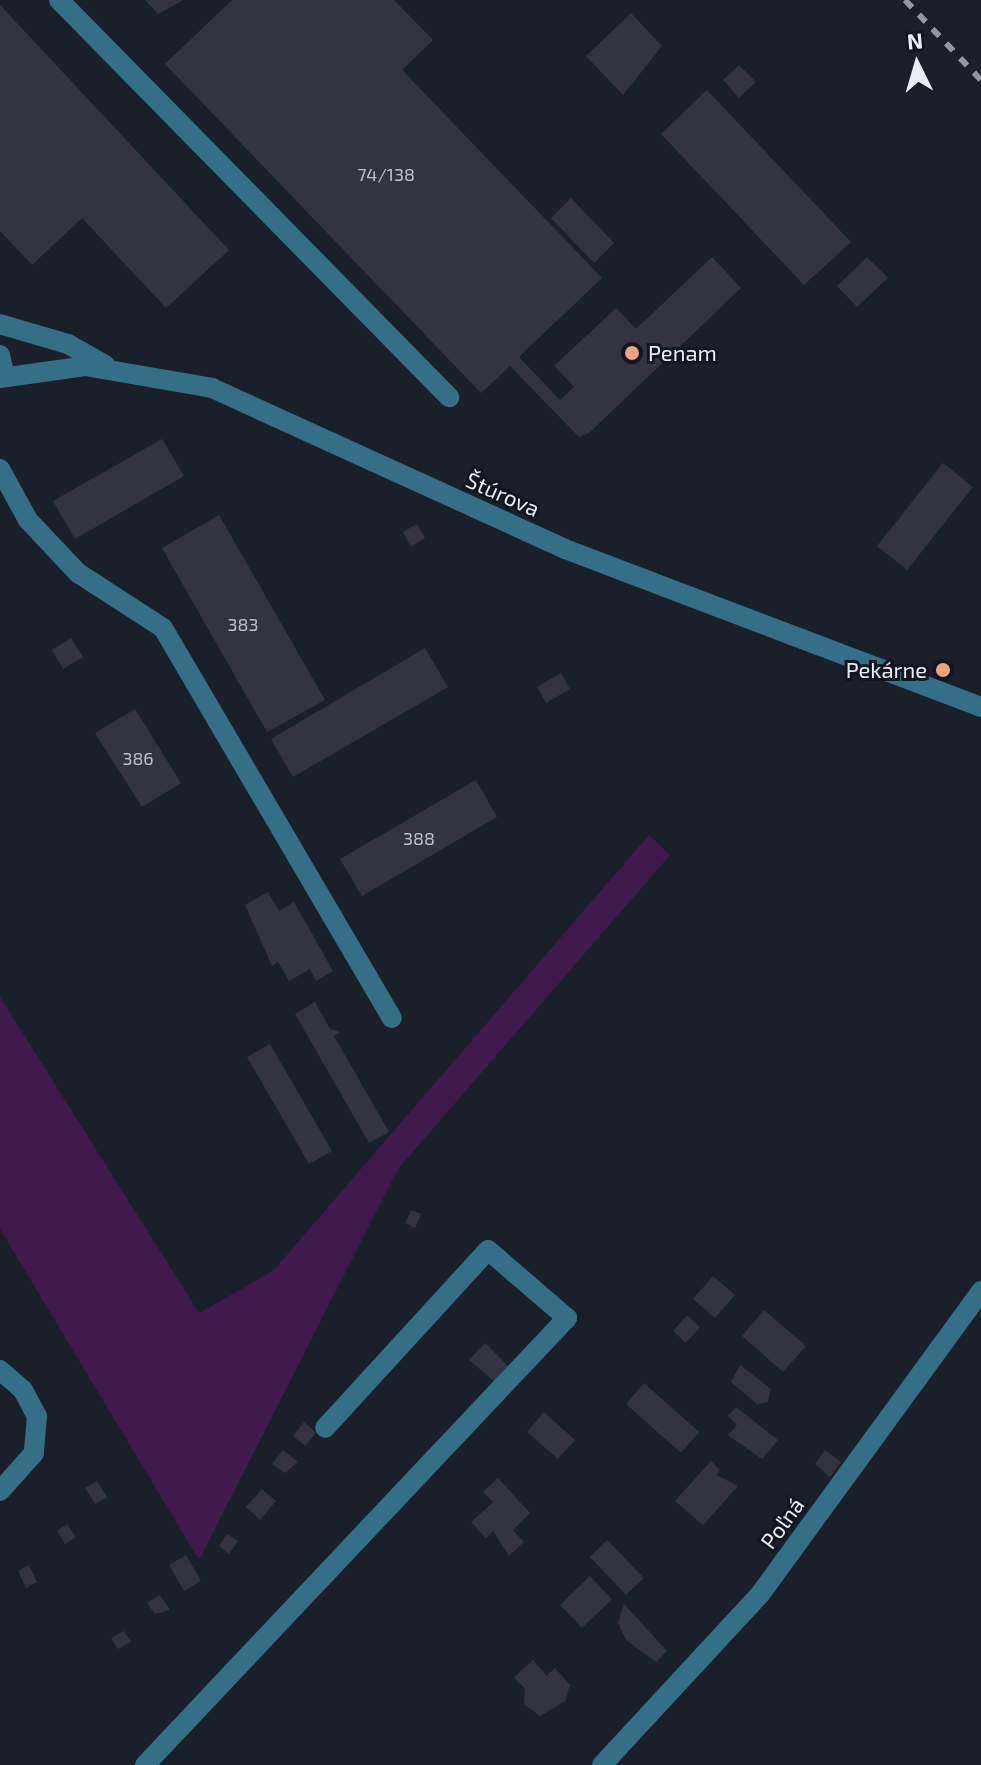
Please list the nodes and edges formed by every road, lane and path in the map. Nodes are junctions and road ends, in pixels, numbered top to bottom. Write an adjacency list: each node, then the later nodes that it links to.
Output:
1 (59, 0): 6 (street)
2 (0, 324): 4 (street)
3 (0, 355): 5 (street)
4 (109, 367): 5 (street, Štúrova); 8 (street, Štúrova)
5 (2, 377)
6 (449, 397)
7 (0, 469): 9 (street)
8 (981, 707)
9 (392, 1018)
10 (981, 1291): 15 (street, Poľná)
11 (0, 1370): 13 (street)
12 (325, 1428): 14 (street)
13 (0, 1491)
14 (145, 1765)
15 (602, 1765)

